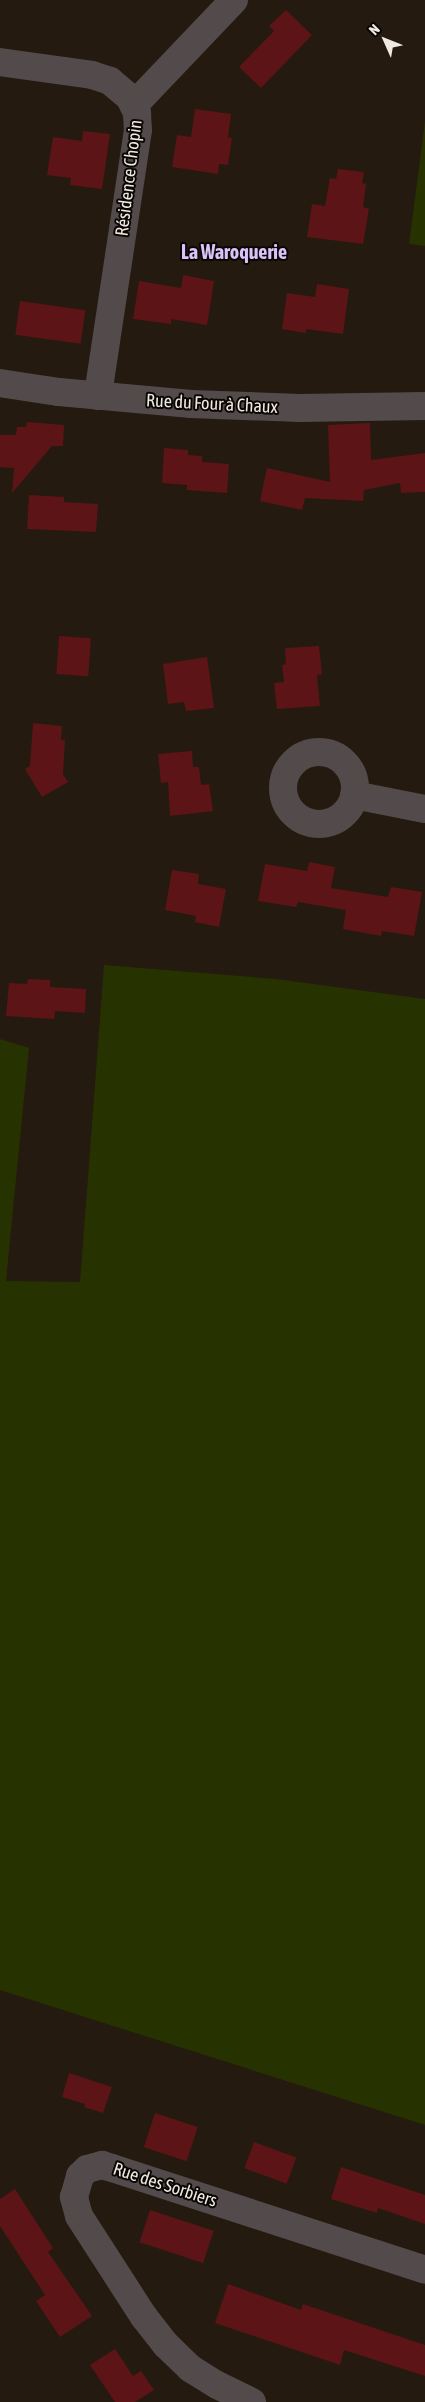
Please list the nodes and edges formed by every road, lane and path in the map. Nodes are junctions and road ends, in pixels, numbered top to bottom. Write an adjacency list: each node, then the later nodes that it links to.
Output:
1 (234, 0): 3 (street)
2 (0, 62): 3 (street, Résidence Chopin)
3 (134, 104): 5 (street, Résidence Chopin)
4 (0, 383): 5 (street, Rue du Four à Chaux)
5 (98, 396): 6 (street, Rue du Four à Chaux)
6 (425, 406)
7 (354, 795): 8 (street)
8 (425, 809)
9 (425, 2270): 10 (street, Rue des Sorbiers)
10 (252, 2402)

